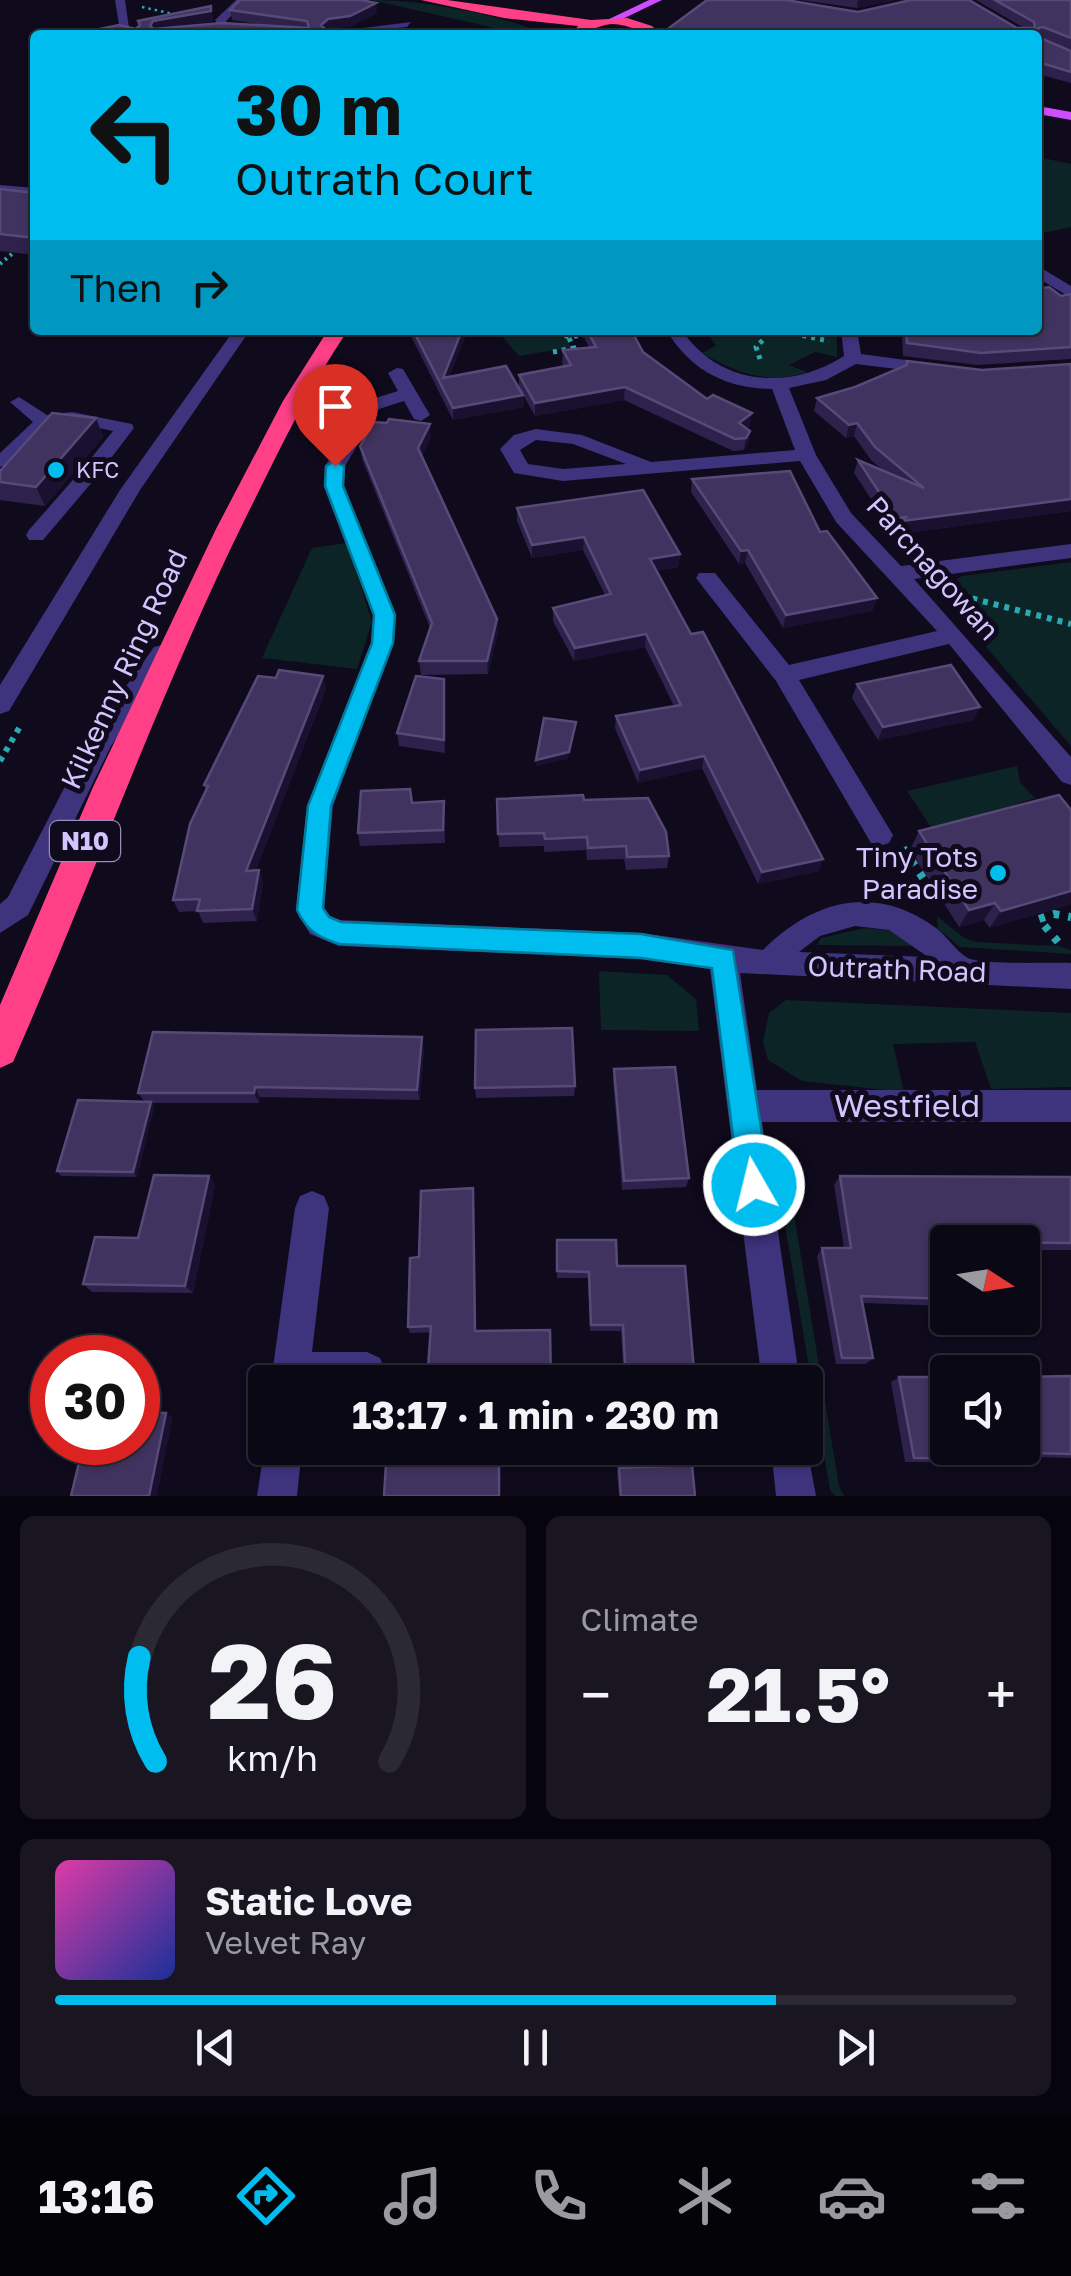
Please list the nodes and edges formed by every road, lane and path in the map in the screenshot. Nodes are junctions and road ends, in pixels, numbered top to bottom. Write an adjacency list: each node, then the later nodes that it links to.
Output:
1 (242, 0): 7 (street)
2 (427, 0): 5 (highway)
3 (120, 2): 7 (path); 10 (street)
4 (655, 2): 6 (main road); 16 (main road)
5 (504, 14): 9 (highway); 13 (highway)
6 (610, 21): 9 (highway); 15 (highway)
7 (220, 23): 11 (street)
8 (406, 24): 12 (street)
9 (592, 24): 14 (highway)
10 (126, 30)
11 (268, 30)
12 (366, 30)
13 (562, 30)
14 (583, 30)
15 (645, 30)
16 (653, 30)
17 (1042, 111): 18 (main road)
18 (1071, 116)
19 (0, 189): 20 (street)
20 (30, 192)
21 (13, 253): 22 (path)
22 (0, 264)
23 (1042, 275): 24 (street)
24 (1071, 294)
25 (238, 335): 52 (street)
26 (335, 335): 49 (highway, Kilkenny Ring Road / N10)
27 (563, 335): 31 (path)
28 (582, 335): 31 (path)
29 (677, 335): 37 (street)
30 (803, 335): 32 (path)
31 (569, 337): 33 (path)
32 (852, 344): 36 (street); 37 (street)
33 (574, 348): 34 (path); 35 (path)
34 (553, 352)
35 (578, 358)
36 (959, 372)
37 (779, 384): 41 (street, Parcnagowan)
38 (19, 402): 40 (street)
39 (421, 415): 60 (street, Outrath Road)
40 (44, 422): 42 (street); 44 (street)
41 (806, 455): 43 (street); 46 (street, Parcnagowan)
42 (0, 460)
43 (646, 467): 43 (street)
44 (36, 535)
45 (1071, 552): 46 (street)
46 (895, 574): 48 (path); 50 (street, Parcnagowan)
47 (707, 578): 51 (street)
48 (1071, 624)
49 (176, 634): 58 (street); 64 (highway, Kilkenny Ring Road / N10)
50 (954, 635): 51 (street); 53 (street, Parcnagowan)
51 (784, 675): 54 (street)
52 (0, 705)
53 (1071, 775)
54 (880, 835)
55 (914, 864): 56 (path)
56 (929, 887)
57 (1071, 917): 59 (path)
58 (0, 921)
59 (1058, 942)
60 (724, 958): 61 (street, Outrath Road); 65 (street)
61 (768, 964): 62 (street, Outrath Road); 62 (street)
62 (960, 972): 63 (street, Outrath Road)
63 (1071, 976)
64 (0, 1050)
65 (744, 1106): 66 (street, Westfield); 69 (street)
66 (1071, 1106)
67 (312, 1208): 68 (street)
68 (292, 1365)
69 (779, 1365)
70 (280, 1465): 72 (street)
71 (792, 1465): 73 (street)
72 (277, 1496)
73 (796, 1496)

